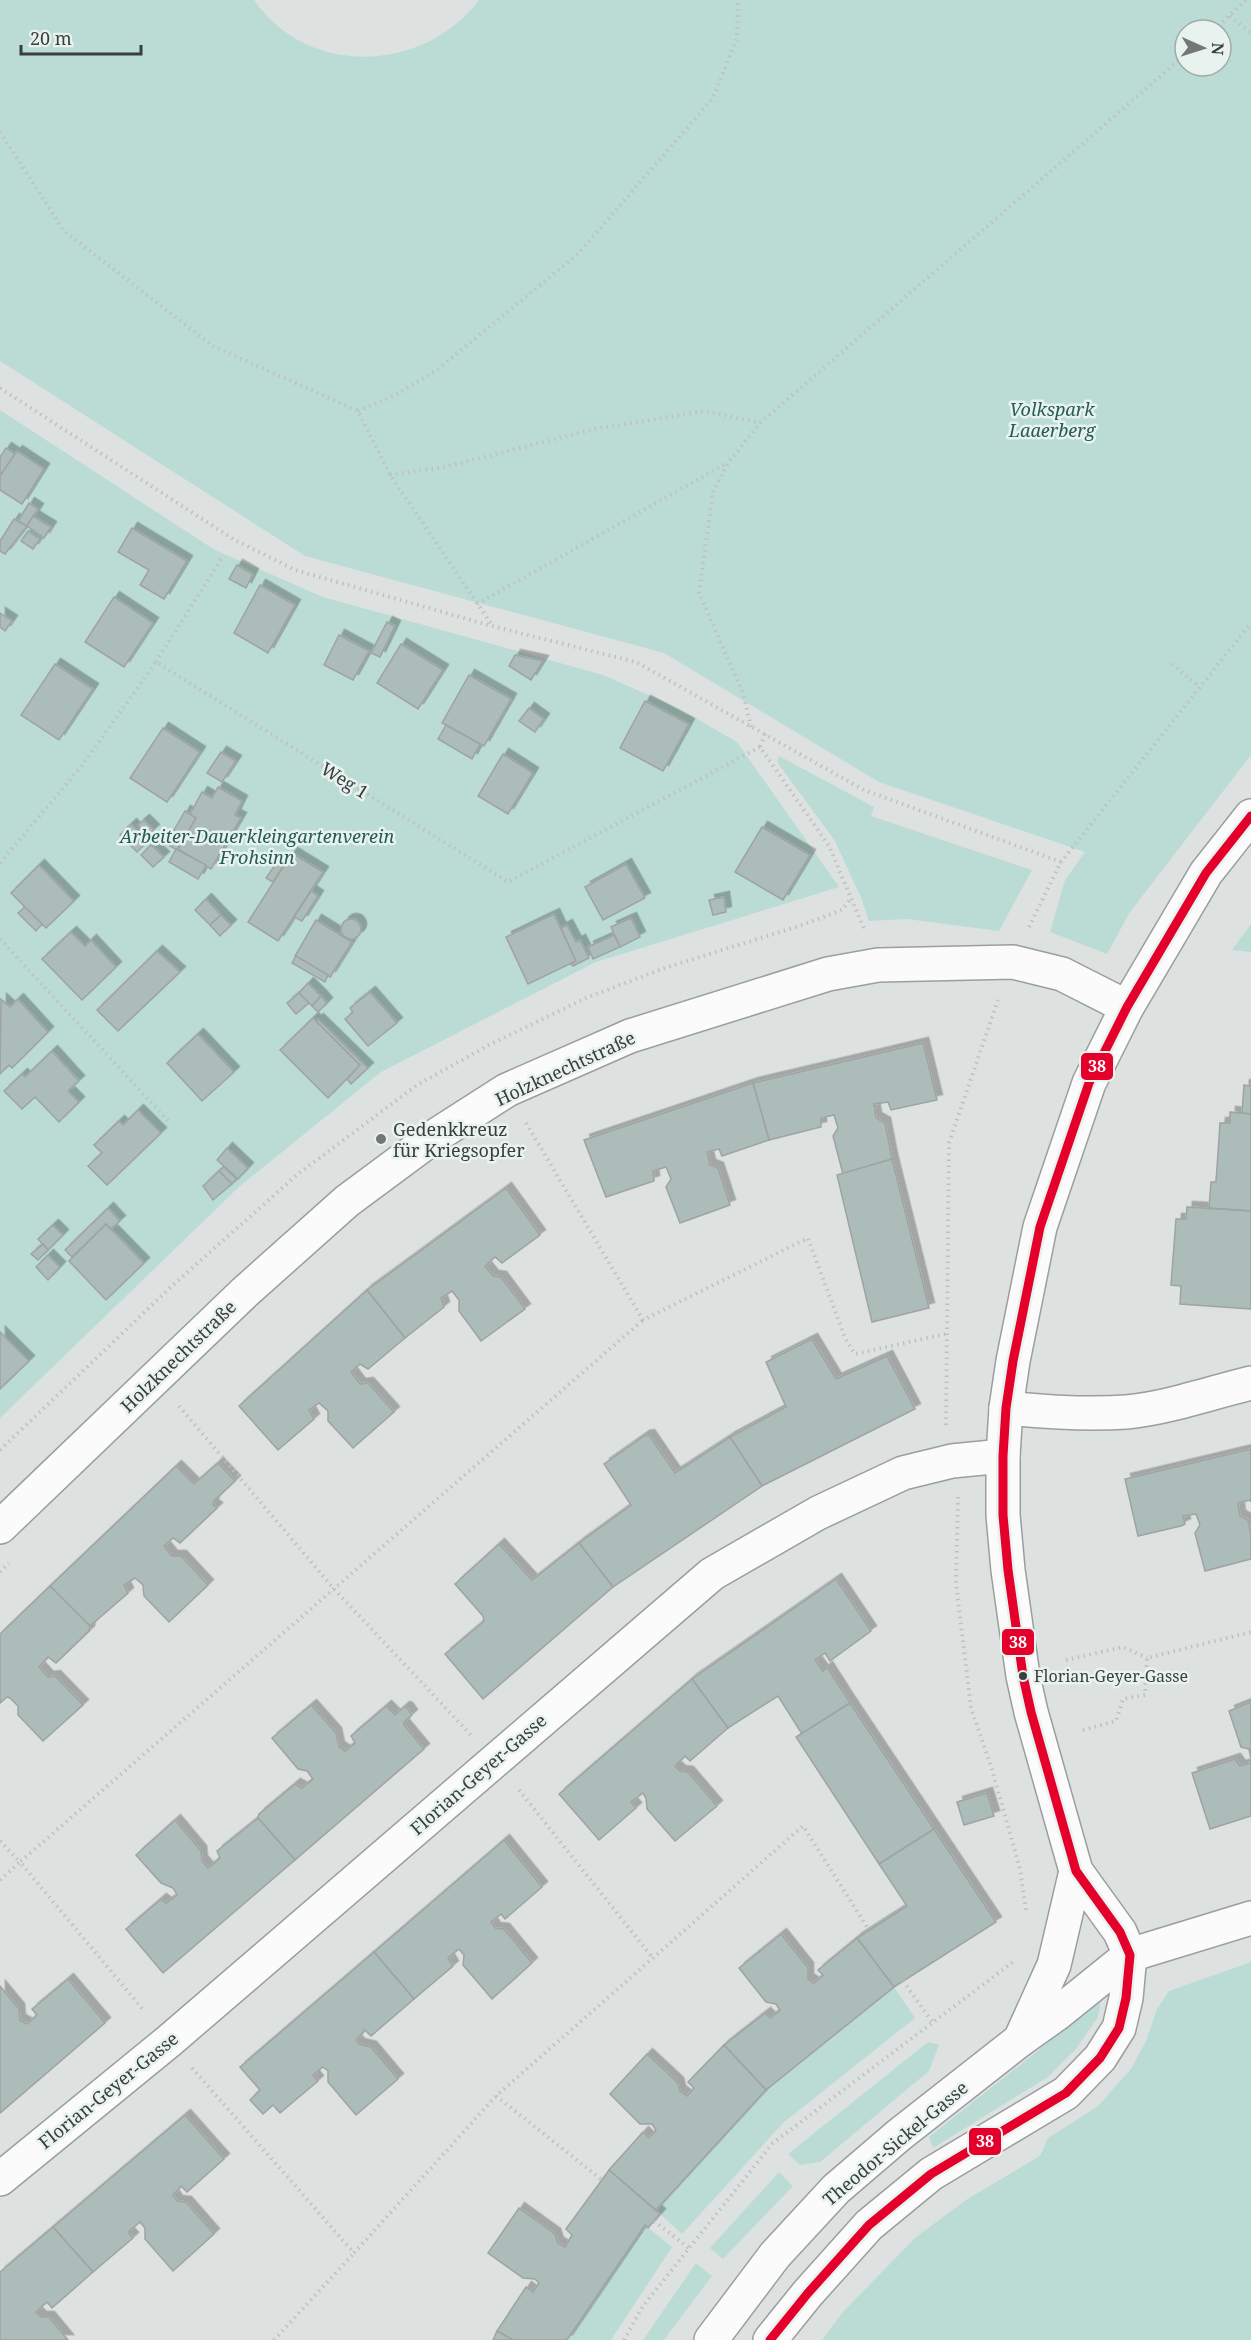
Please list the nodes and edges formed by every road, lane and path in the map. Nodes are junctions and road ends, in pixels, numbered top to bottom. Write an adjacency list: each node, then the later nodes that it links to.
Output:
1 (738, 0): 9 (path)
2 (1246, 0): 3 (path)
3 (1230, 16): 4 (path); 5 (path)
4 (1228, 18)
5 (1251, 33)
6 (1173, 65): 10 (path)
7 (0, 132): 9 (path)
8 (0, 388): 16 (path)
9 (358, 411): 12 (path)
10 (760, 423): 11 (path); 12 (path)
11 (728, 463): 14 (path); 20 (path)
12 (390, 475): 14 (path)
13 (221, 559): 17 (path)
14 (477, 604): 16 (path)
15 (1251, 623): 19 (path)
16 (492, 626): 20 (path)
17 (156, 662): 22 (path, Weg 1); 25 (path)
18 (1172, 664): 19 (path)
19 (1200, 687): 24 (path)
20 (751, 727): 21 (path)
21 (765, 734): 22 (path); 24 (path)
22 (760, 747): 28 (path)
23 (1251, 816): 30 (street)
24 (1060, 862): 27 (path)
25 (0, 863)
26 (0, 939): 31 (path)
27 (1013, 962): 28 (street, Holzknechtstraße); 30 (street, Holzknechtstraße)
28 (878, 965): 35 (street, Holzknechtstraße)
29 (987, 997): 34 (path)
30 (1127, 1007): 37 (street)
31 (169, 1122)
32 (518, 1125): 33 (path)
33 (643, 1320): 34 (path); 44 (path)
34 (945, 1334): 39 (path)
35 (155, 1378): 41 (street, Holzknechtstraße); 44 (path)
36 (1251, 1383): 37 (street)
37 (1006, 1408): 38 (street)
38 (1003, 1456): 39 (street, Florian-Geyer-Gasse); 52 (street)
39 (952, 1461): 49 (street, Florian-Geyer-Gasse)
40 (958, 1495): 54 (path)
41 (0, 1527)
42 (17, 1556): 43 (path)
43 (0, 1572)
44 (334, 1589): 49 (path); 51 (path)
45 (1251, 1632): 46 (path)
46 (1147, 1658): 47 (path); 48 (path)
47 (1066, 1660)
48 (1083, 1730)
49 (494, 1760): 58 (path); 63 (street, Florian-Geyer-Gasse)
50 (0, 1841): 51 (path)
51 (20, 1862): 53 (path); 63 (path)
52 (1076, 1871): 57 (street); 62 (street)
53 (0, 1880)
54 (1026, 1917)
55 (1251, 1918): 57 (street)
56 (869, 1930): 58 (path)
57 (1130, 1955): 62 (street, Theodor-Sickel-Gasse); 73 (street)
58 (652, 1957): 64 (path)
59 (1016, 1960): 61 (path)
60 (903, 1981): 61 (path)
61 (933, 2023): 68 (path)
62 (1020, 2040): 72 (street, Theodor-Sickel-Gasse)
63 (169, 2041): 65 (street, Florian-Geyer-Gasse); 69 (path)
64 (496, 2096): 66 (path); 69 (path)
65 (0, 2179)
66 (602, 2180)
67 (654, 2221): 68 (path)
68 (689, 2248): 71 (path)
69 (354, 2253): 70 (path)
70 (274, 2340)
71 (624, 2340)
72 (711, 2340)
73 (770, 2340)

